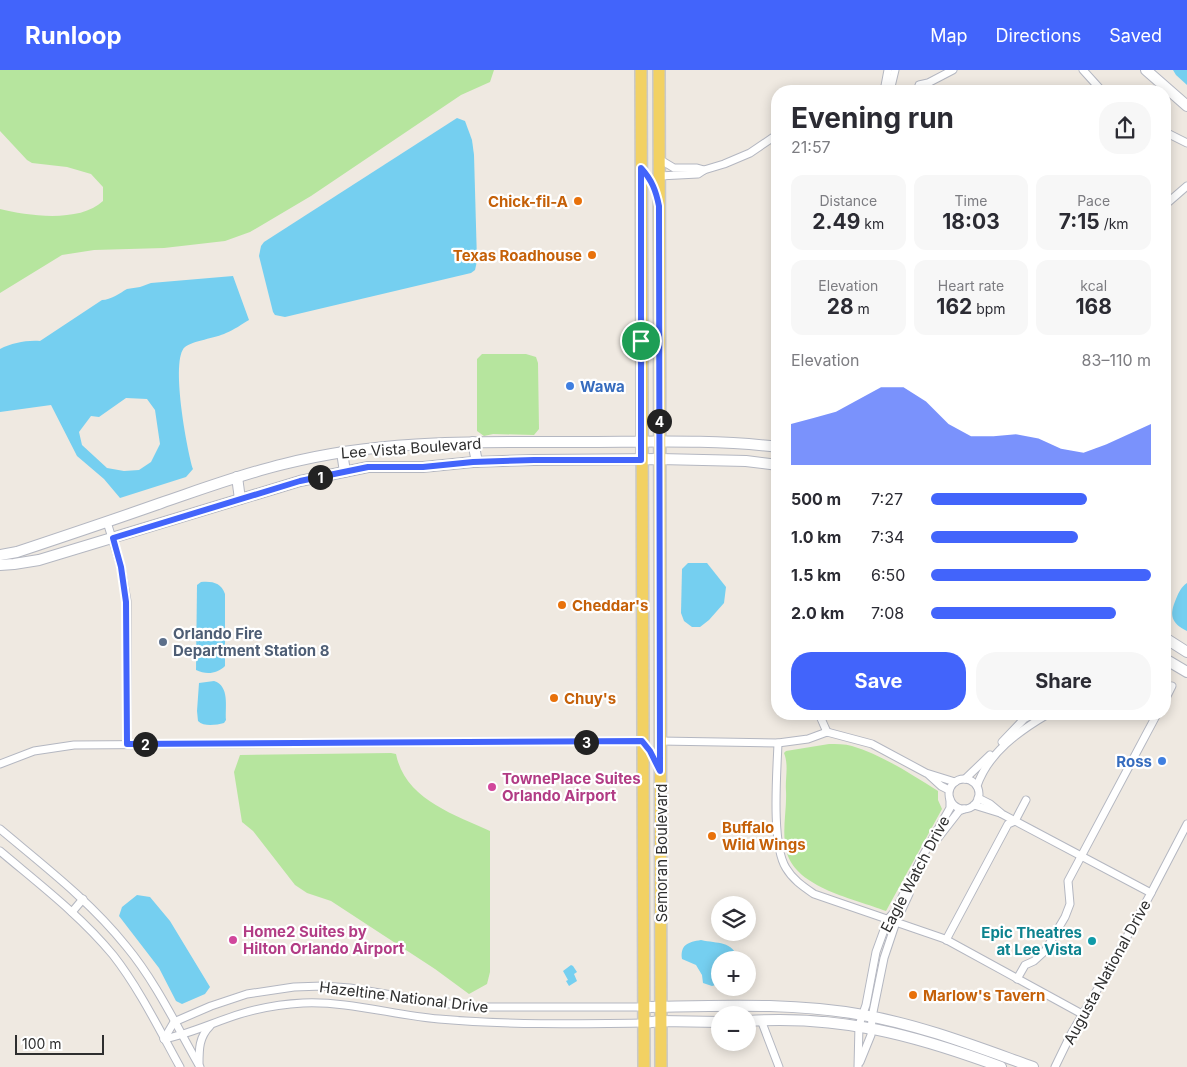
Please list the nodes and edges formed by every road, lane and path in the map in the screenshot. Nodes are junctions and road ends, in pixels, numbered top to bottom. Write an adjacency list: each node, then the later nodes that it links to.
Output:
1 (641, 70): 15 (main road, Semoran Boulevard)
2 (659, 70): 19 (main road, Semoran Boulevard)
3 (888, 70): 8 (street)
4 (895, 70): 9 (street)
5 (953, 70): 10 (street)
6 (1083, 70): 11 (street)
7 (1146, 70): 12 (street)
8 (885, 85)
9 (891, 85)
10 (919, 85)
11 (1097, 85)
12 (1163, 85)
13 (1171, 92): 14 (street)
14 (1187, 106)
15 (641, 109): 20 (main road, Semoran Boulevard); 22 (main road)
16 (1171, 135): 18 (street)
17 (771, 139): 21 (street)
18 (1187, 143)
19 (659, 159): 21 (street); 22 (main road, Semoran Boulevard)
20 (641, 168): 25 (main road); 28 (main road, Semoran Boulevard)
21 (704, 170): 22 (street)
22 (659, 176): 25 (main road, Semoran Boulevard)
23 (1187, 186): 24 (street)
24 (1171, 200)
25 (659, 206): 26 (main road, Semoran Boulevard)
26 (660, 441): 28 (street, Lee Vista Boulevard); 29 (street, Lee Vista Boulevard); 31 (main road, Semoran Boulevard)
27 (473, 442): 28 (street, Lee Vista Boulevard); 30 (street, Lee Vista Boulevard); 33 (street)
28 (641, 442): 32 (main road, Semoran Boulevard)
29 (771, 446)
30 (342, 452): 35 (street); 36 (street, Lee Vista Boulevard)
31 (660, 459): 32 (street, Lee Vista Boulevard); 34 (street, Lee Vista Boulevard); 53 (main road, Semoran Boulevard)
32 (641, 460): 33 (street, Lee Vista Boulevard); 46 (main road, Semoran Boulevard)
33 (477, 462): 35 (street, Lee Vista Boulevard)
34 (771, 464)
35 (345, 472): 37 (street, Lee Vista Boulevard)
36 (237, 477): 37 (street); 38 (street, Lee Vista Boulevard)
37 (240, 499): 39 (street, Lee Vista Boulevard)
38 (107, 522): 39 (street); 40 (street, Lee Vista Boulevard)
39 (113, 538): 41 (street, Lee Vista Boulevard); 55 (street)
40 (0, 556)
41 (0, 565)
42 (1171, 642): 43 (street)
43 (1187, 652)
44 (1171, 663): 45 (street)
45 (1187, 672)
46 (642, 711): 52 (main road, Semoran Boulevard); 53 (main road)
47 (822, 720): 51 (street)
48 (1023, 720): 59 (street)
49 (1038, 720): 61 (street)
50 (1154, 720): 73 (street)
51 (827, 732): 54 (street); 58 (street)
52 (642, 741): 55 (street); 57 (main road); 81 (main road, Semoran Boulevard)
53 (660, 741): 54 (street); 57 (main road, Semoran Boulevard)
54 (778, 743): 77 (street)
55 (127, 744): 56 (street)
56 (0, 764)
57 (660, 771): 80 (main road, Semoran Boulevard)
58 (926, 773): 60 (street); 62 (street)
59 (965, 779): 60 (street); 61 (street)
60 (955, 782): 62 (street)
61 (976, 786): 63 (street)
62 (950, 790): 64 (street, Eagle Watch Drive)
63 (978, 798): 66 (street); 68 (street)
64 (950, 799): 67 (street, Eagle Watch Drive); 77 (street, Eagle Watch Drive)
65 (1026, 800): 69 (street)
66 (974, 805): 67 (street, Eagle Watch Drive); 68 (street)
67 (964, 809): 77 (street, Eagle Watch Drive)
68 (1002, 814): 69 (street, Augusta National Drive)
69 (1015, 821): 73 (street, Augusta National Drive); 78 (street)
70 (1187, 824): 74 (street)
71 (0, 829): 75 (street)
72 (0, 851): 76 (street)
73 (1082, 856): 74 (street, Augusta National Drive); 79 (street)
74 (1151, 893): 82 (street, Augusta National Drive)
75 (83, 900): 76 (street); 87 (street)
76 (72, 912): 94 (street)
77 (892, 921): 78 (street); 83 (street, Eagle Watch Drive)
78 (946, 940): 79 (street)
79 (1017, 979): 82 (street)
80 (661, 1007): 81 (street, Hazeltine National Drive); 83 (street, Hazeltine National Drive); 86 (main road, Semoran Boulevard)
81 (643, 1008): 87 (street, Hazeltine National Drive); 89 (main road, Semoran Boulevard)
82 (1082, 1014): 102 (street, Augusta National Drive)
83 (867, 1016): 91 (street, Eagle Watch Drive); 92 (street, Eagle Watch Drive); 101 (street, Hazeltine National Drive)
84 (756, 1020): 85 (street)
85 (761, 1020): 91 (street); 99 (street)
86 (661, 1021): 88 (street, Hazeltine National Drive); 89 (street, Hazeltine National Drive); 98 (main road, Semoran Boulevard)
87 (174, 1022): 93 (street); 94 (street)
88 (711, 1022)
89 (643, 1023): 90 (street, Hazeltine National Drive); 97 (main road, Semoran Boulevard)
90 (210, 1025): 93 (street, Hazeltine National Drive); 95 (street)
91 (859, 1025): 92 (street); 92 (street, Eagle Watch Drive)
92 (871, 1028): 100 (street)
93 (182, 1035): 94 (street, Hazeltine National Drive); 95 (street)
94 (164, 1038): 96 (street)
95 (200, 1066)
96 (180, 1067)
97 (644, 1067)
98 (661, 1067)
99 (779, 1067)
100 (1002, 1067)
101 (1033, 1067)
102 (1055, 1067)

